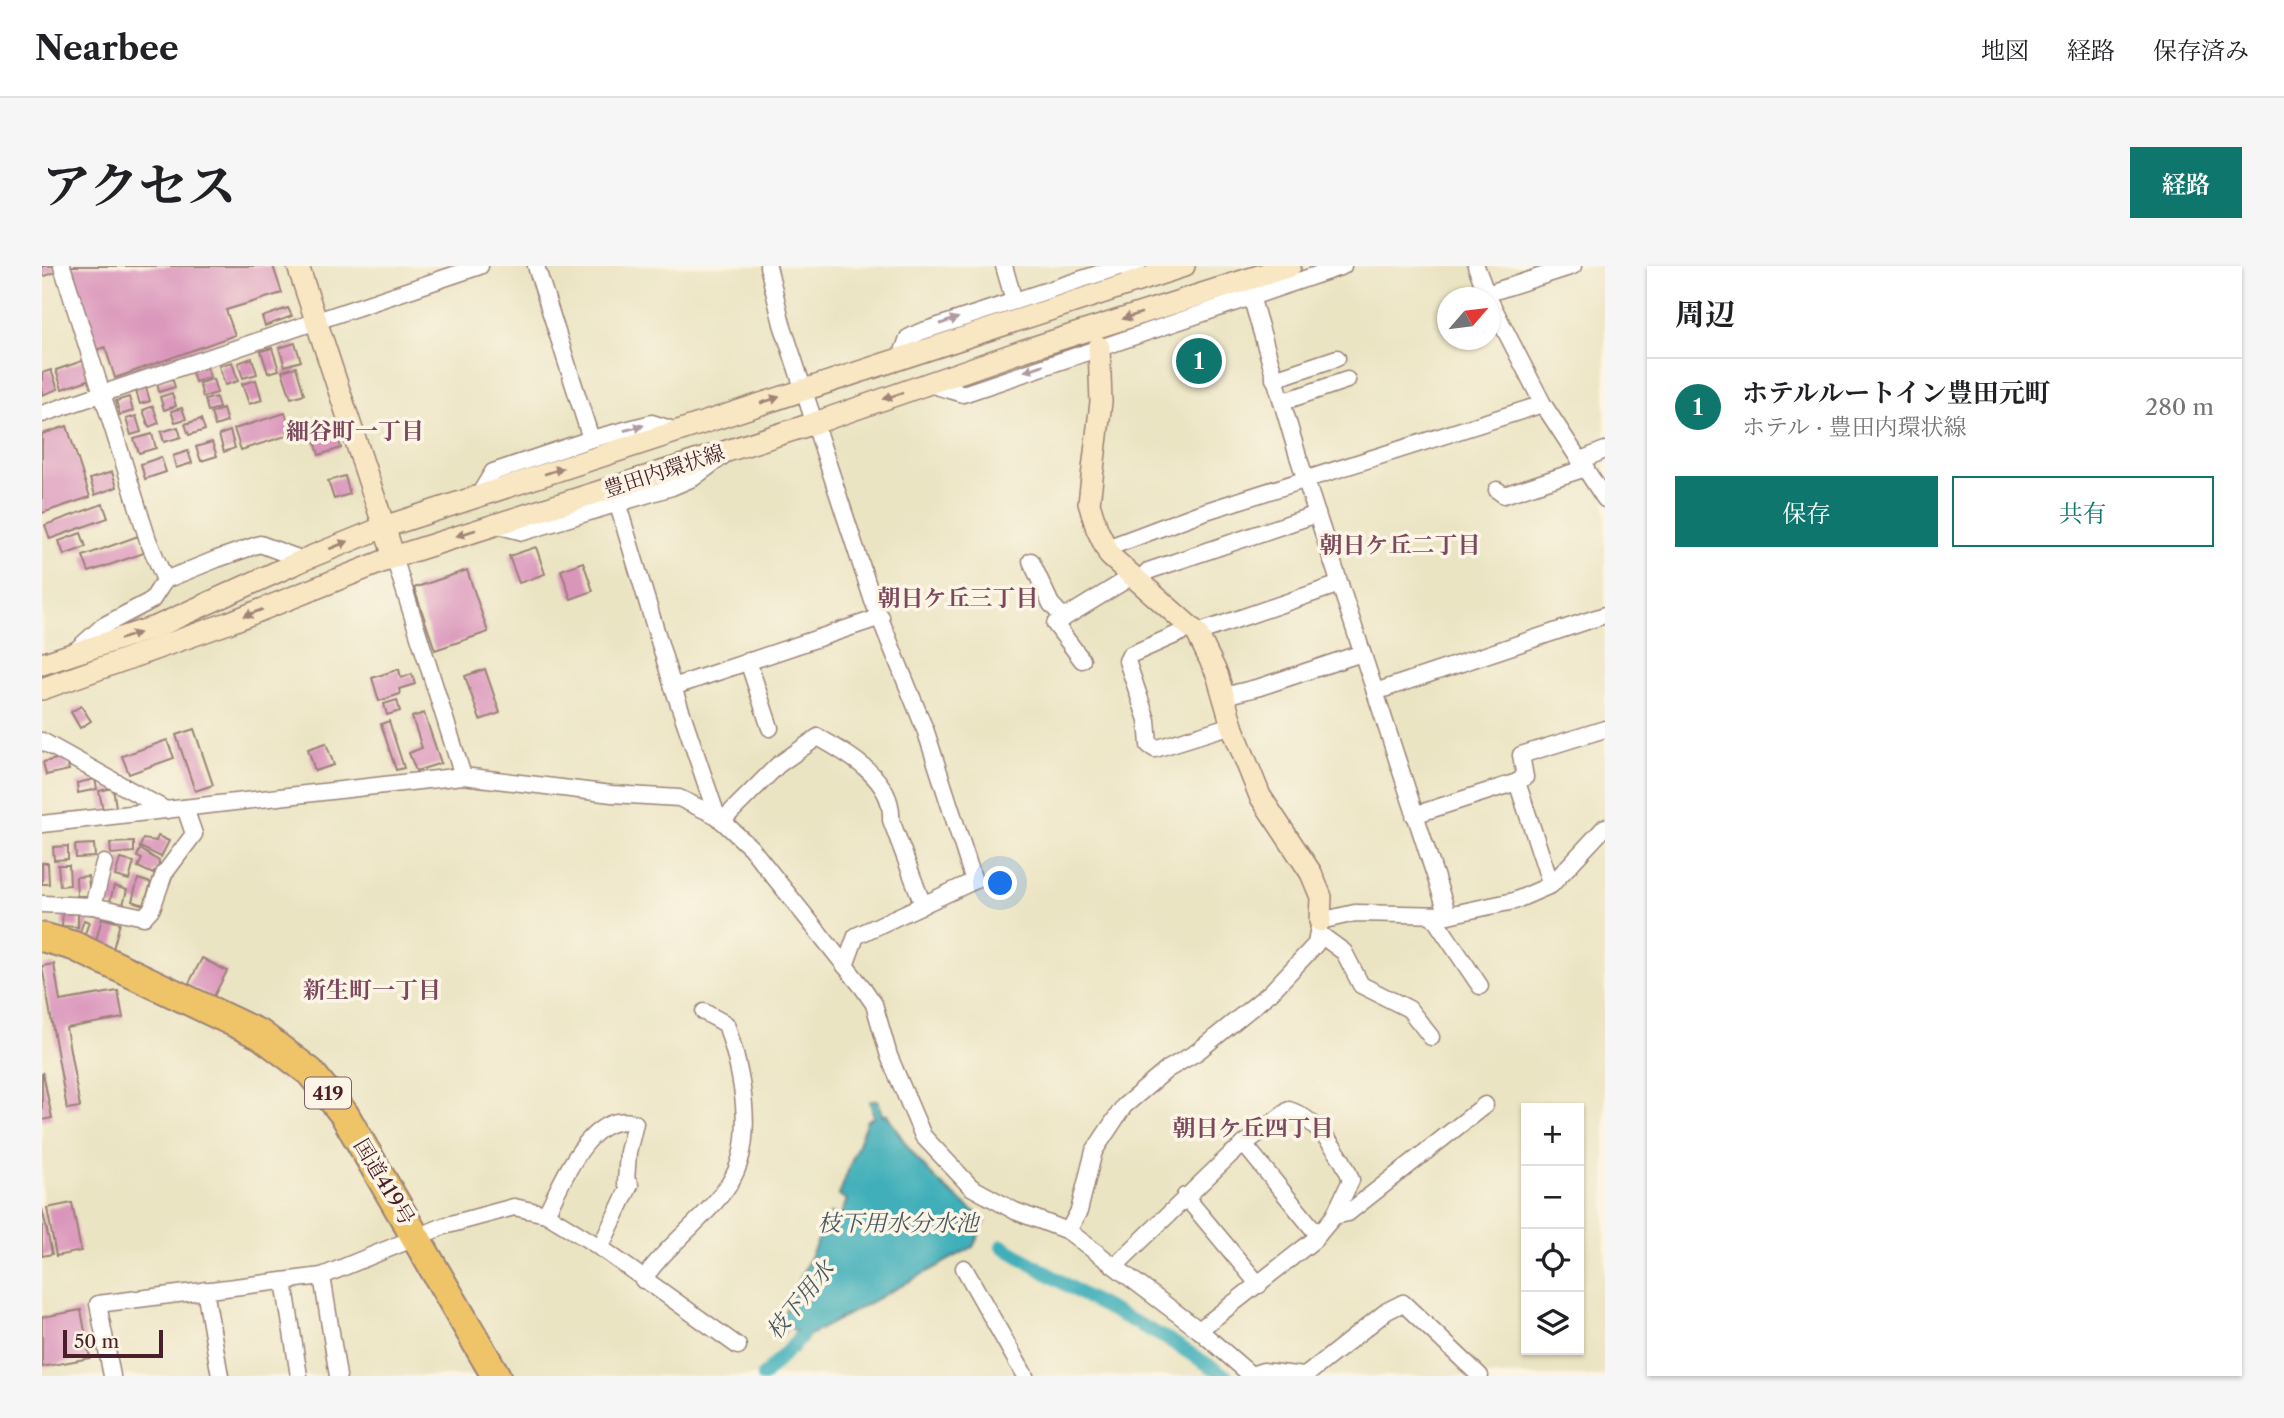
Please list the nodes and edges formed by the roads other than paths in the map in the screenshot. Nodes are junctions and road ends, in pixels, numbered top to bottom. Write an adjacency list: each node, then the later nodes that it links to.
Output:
1 (62, 266): 31 (street)
2 (298, 266): 21 (street)
3 (480, 266): 21 (street)
4 (536, 266): 37 (street)
5 (768, 266): 30 (street)
6 (1004, 266): 19 (street)
7 (1138, 266): 13 (street)
8 (1184, 266): 13 (street, 豊田内環状線)
9 (1290, 266): 20 (street, 豊田内環状線)
10 (1343, 266): 18 (street)
11 (1476, 266): 15 (street)
12 (1573, 266): 16 (street)
13 (1123, 276): 14 (street); 17 (street, 豊田内環状線)
14 (1063, 285): 17 (street); 19 (street)
15 (1484, 287)
16 (1500, 293)
17 (1099, 294): 26 (street, 豊田内環状線)
18 (1251, 296): 23 (street); 27 (street)
19 (1014, 301): 26 (street, one-way to 19)
20 (1175, 302): 23 (street); 29 (street, 豊田内環状線, one-way to 29)
21 (316, 321): 31 (street); 48 (street)
22 (1500, 321): 33 (street)
23 (1155, 328): 24 (street)
24 (1099, 347): 29 (street, one-way to 29); 49 (street)
25 (1337, 358): 27 (street)
26 (900, 360): 30 (street, 豊田内環状線)
27 (1275, 379): 32 (street)
28 (1347, 380): 32 (street)
29 (929, 384): 35 (street, 豊田内環状線, one-way to 35)
30 (803, 390): 35 (street); 36 (street, 豊田内環状線, one-way to 30)
31 (103, 394): 34 (street); 54 (street)
32 (1282, 402): 41 (street)
33 (1543, 404): 40 (street); 41 (street)
34 (42, 414)
35 (815, 423): 38 (street, 豊田内環状線); 57 (street)
36 (677, 431): 37 (street, one-way to 36); 43 (street, 豊田内環状線, one-way to 36)
37 (592, 439): 43 (street)
38 (730, 450): 45 (street); 47 (street, 豊田内環状線)
39 (1605, 450): 40 (street)
40 (1583, 464): 42 (street); 44 (street)
41 (1306, 478): 46 (street); 49 (street)
42 (1497, 490)
43 (479, 495): 48 (street, 豊田内環状線)
44 (1605, 499)
45 (617, 502): 47 (street); 65 (street)
46 (1317, 514): 53 (street); 55 (street)
47 (494, 525): 50 (street, 豊田内環状線, one-way to 50)
48 (384, 527): 50 (street); 51 (street, 豊田内環状線, one-way to 48)
49 (1107, 548): 53 (street)
50 (394, 557): 66 (street, 豊田内環状線, one-way to 66); 73 (street)
51 (303, 560): 54 (street); 60 (street, 豊田内環状線, one-way to 51)
52 (1031, 561): 58 (street)
53 (1135, 579): 58 (street); 59 (street)
54 (165, 580): 60 (street)
55 (1340, 584): 59 (street); 61 (street)
56 (1605, 615): 67 (street)
57 (881, 617): 63 (street); 84 (street)
58 (1055, 623): 62 (street)
59 (1194, 630): 68 (street); 69 (street)
60 (72, 653): 64 (street, 豊田内環状線)
61 (1362, 653): 67 (street); 68 (street)
62 (1082, 660)
63 (748, 661): 65 (street); 70 (street)
64 (42, 664)
65 (673, 687): 78 (street)
66 (42, 689)
67 (1375, 692): 77 (street)
68 (1224, 696): 69 (street)
69 (1232, 725): 87 (street)
70 (769, 728)
71 (1605, 729): 74 (street)
72 (42, 741): 76 (street)
73 (463, 776): 75 (street); 78 (street)
74 (1517, 782): 77 (street); 82 (street)
75 (185, 808): 76 (street); 85 (street)
76 (166, 810): 79 (street)
77 (1414, 815): 86 (street)
78 (720, 819): 84 (street); 89 (street)
79 (42, 824)
80 (1605, 827): 82 (street)
81 (104, 863): 85 (street)
82 (1550, 885): 86 (street)
83 (42, 904): 85 (street)
84 (923, 905): 89 (street)
85 (93, 906)
86 (1440, 915): 87 (street); 90 (street)
87 (1319, 927): 92 (street); 98 (street)
88 (42, 937): 100 (highway, 国道419号 / 419)
89 (845, 966): 98 (street)
90 (1480, 986)
91 (704, 1012): 105 (street)
92 (1431, 1037)
93 (1485, 1105): 97 (street)
94 (1244, 1144): 95 (street); 97 (street); 99 (street)
95 (1185, 1196): 102 (street); 107 (street)
96 (546, 1214): 100 (street); 101 (street); 101 (street)
97 (1334, 1216): 99 (street)
98 (1068, 1231): 102 (street)
99 (1318, 1235): 107 (street)
100 (416, 1236): 104 (street); 116 (highway, 国道419号 / 419)
101 (600, 1248): 105 (street)
102 (1116, 1265): 109 (street)
103 (964, 1268): 117 (street)
104 (322, 1276): 106 (street); 115 (street)
105 (643, 1280): 110 (street)
106 (284, 1281): 108 (street); 114 (street)
107 (1259, 1285): 109 (street)
108 (205, 1290): 112 (street); 113 (street)
109 (1199, 1330): 111 (street)
110 (738, 1346)
111 (1252, 1375): 118 (street)
112 (112, 1376)
113 (220, 1376)
114 (299, 1376)
115 (338, 1376)
116 (496, 1376)
117 (1025, 1376)
118 (1304, 1376): 119 (street)
119 (1480, 1376)

